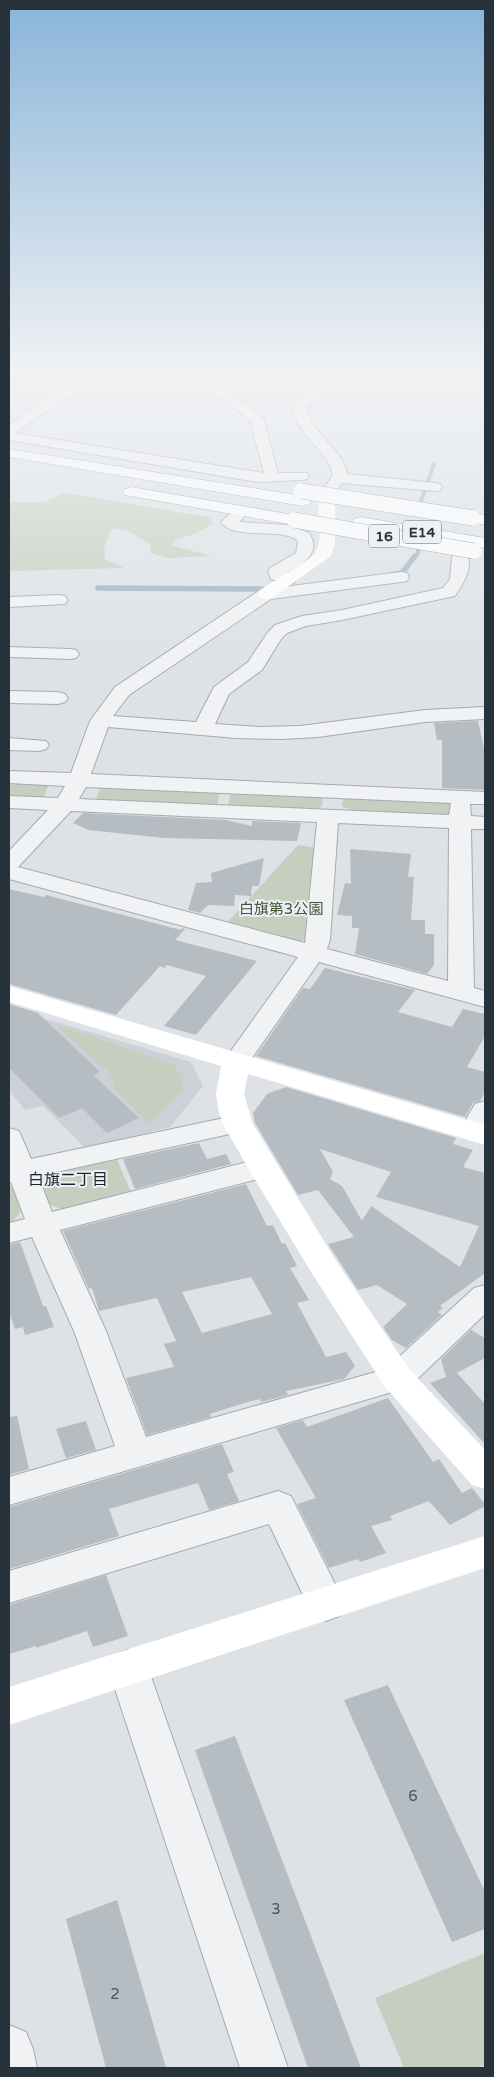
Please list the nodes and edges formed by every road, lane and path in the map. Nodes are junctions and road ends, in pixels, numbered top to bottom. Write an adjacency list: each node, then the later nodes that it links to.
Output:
1 (56, 469): 12 (main road, E14)
2 (108, 469): 12 (main road, E14)
3 (180, 469): 8 (main road, 16)
4 (204, 469): 8 (street)
5 (273, 469): 8 (street)
6 (306, 469): 12 (street)
7 (340, 469): 9 (street)
8 (277, 483): 12 (main road, 16)
9 (334, 484): 10 (street); 19 (main road)
10 (435, 486)
11 (115, 489): 13 (main road, 16)
12 (300, 500): 13 (main road, 16); 14 (main road, E14); 15 (main road, 16, bridge); 17 (main road, 16, bridge)
13 (241, 511): 19 (street)
14 (360, 516): 16 (main road, E14); 17 (main road, E14)
15 (479, 519)
16 (485, 532)
17 (476, 551): 29 (street)
18 (401, 578): 20 (street)
19 (288, 580): 20 (main road)
20 (266, 594): 28 (street)
21 (60, 600): 22 (street)
22 (9, 602)
23 (9, 652): 24 (street)
24 (70, 654)
25 (9, 696): 26 (street)
26 (58, 698)
27 (485, 713): 30 (street)
28 (100, 721): 29 (street); 35 (street)
29 (204, 728): 30 (street)
30 (335, 730): 33 (street)
31 (9, 744): 32 (street)
32 (40, 745)
33 (333, 750)
34 (9, 777): 35 (street)
35 (78, 780): 36 (street); 39 (street)
36 (461, 797): 37 (street); 41 (street)
37 (485, 798)
38 (9, 802): 39 (street)
39 (64, 805): 40 (street); 43 (street)
40 (328, 815): 41 (street); 45 (street)
41 (460, 822): 42 (street); 46 (street)
42 (485, 823)
43 (9, 864)
44 (9, 872): 45 (street)
45 (314, 953): 46 (street); 49 (street)
46 (461, 992): 48 (street)
47 (9, 994): 49 (main road)
48 (485, 999)
49 (236, 1062): 50 (main road); 51 (main road)
50 (238, 1124): 53 (main road); 54 (street)
51 (481, 1125)
52 (9, 1137): 54 (street)
53 (263, 1168): 55 (street); 58 (main road)
54 (15, 1172): 55 (street)
55 (42, 1225): 56 (street); 59 (street)
56 (9, 1233)
57 (485, 1296): 58 (street)
58 (397, 1378): 59 (street); 60 (main road)
59 (136, 1454): 61 (street)
60 (485, 1474)
61 (9, 1491)
62 (485, 1552): 64 (main road)
63 (9, 1587): 64 (street)
64 (326, 1604): 65 (main road)
65 (128, 1668): 66 (main road); 69 (street)
66 (9, 1706)
67 (9, 2049): 68 (street)
68 (13, 2068)
69 (264, 2068)

